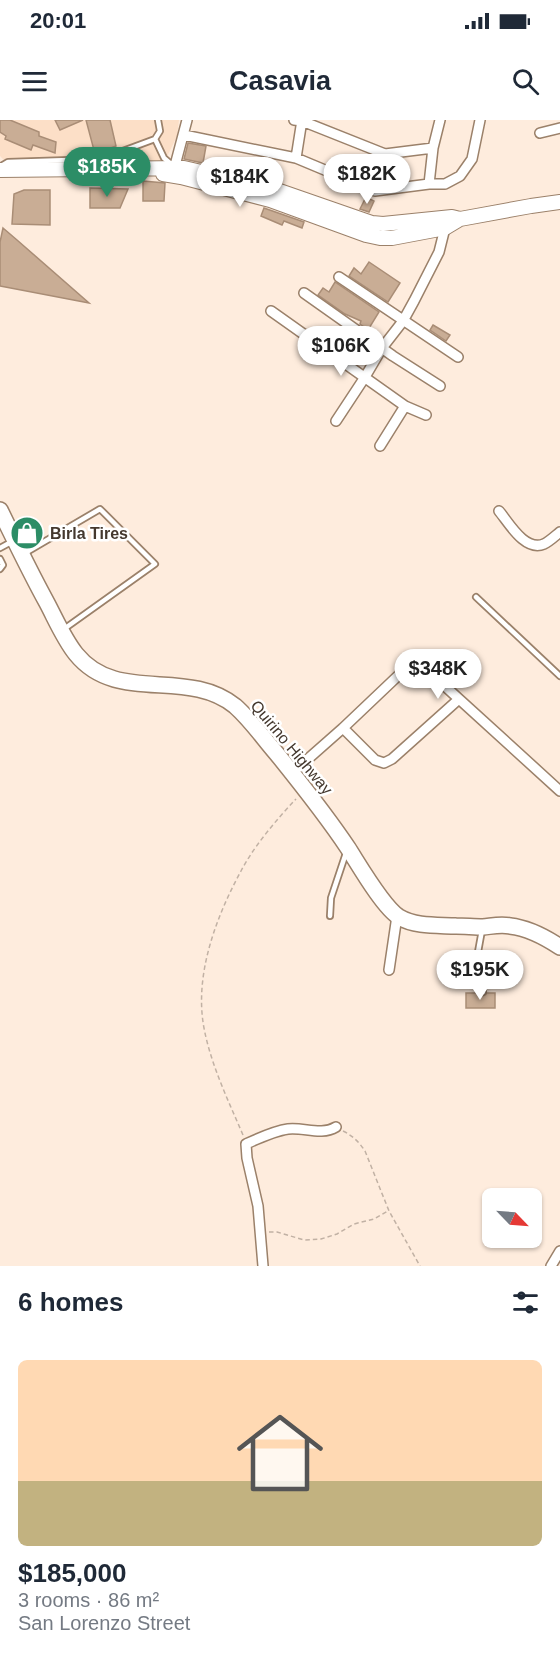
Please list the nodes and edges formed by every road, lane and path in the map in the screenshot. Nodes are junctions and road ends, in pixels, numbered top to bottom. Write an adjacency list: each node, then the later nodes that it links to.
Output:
1 (158, 120): 9 (lane)
2 (187, 120): 8 (street)
3 (299, 120): 10 (street); 11 (street)
4 (440, 120): 10 (street)
5 (480, 120): 15 (street)
6 (560, 128): 7 (street)
7 (540, 134)
8 (184, 135): 11 (street); 13 (street)
9 (155, 139): 12 (lane); 13 (lane)
10 (433, 148): 15 (street)
11 (296, 158): 15 (street)
12 (0, 169): 13 (street)
13 (174, 171): 14 (street); 17 (street)
14 (0, 179)
15 (429, 184)
16 (560, 202): 17 (street)
17 (445, 223): 21 (street)
18 (339, 278): 21 (street)
19 (304, 293): 22 (street)
20 (271, 311): 24 (street)
21 (403, 321): 22 (street); 23 (street)
22 (382, 348): 24 (street); 25 (street)
23 (458, 357)
24 (365, 377): 26 (street); 28 (street)
25 (440, 386)
26 (405, 406): 27 (street); 29 (street)
27 (426, 415)
28 (336, 421)
29 (380, 446)
30 (0, 510): 33 (main road, Quirino Highway)
31 (499, 511): 32 (street)
32 (560, 532)
33 (14, 540): 34 (lane); 35 (main road, Quirino Highway)
34 (0, 548)
35 (21, 555): 39 (main road, Quirino Highway); 39 (lane)
36 (0, 559): 37 (lane)
37 (0, 569)
38 (476, 597): 40 (lane)
39 (62, 630): 43 (main road, Quirino Highway)
40 (560, 676)
41 (459, 699): 42 (street); 42 (street); 45 (street)
42 (343, 728): 43 (street)
43 (292, 773): 44 (main road, Quirino Highway)
44 (305, 789): 46 (main road, Quirino Highway); 54 (path)
45 (560, 791)
46 (348, 849): 47 (lane); 48 (main road, Quirino Highway)
47 (330, 916)
48 (397, 916): 49 (main road); 51 (street)
49 (483, 927): 50 (main road); 52 (lane)
50 (560, 947)
51 (389, 970)
52 (483, 992)
53 (336, 1127): 54 (street); 55 (path)
54 (246, 1144): 56 (street)
55 (389, 1211): 56 (path); 59 (path)
56 (260, 1235): 58 (street)
57 (560, 1251): 60 (street)
58 (263, 1266)
59 (420, 1266)
60 (550, 1266)

